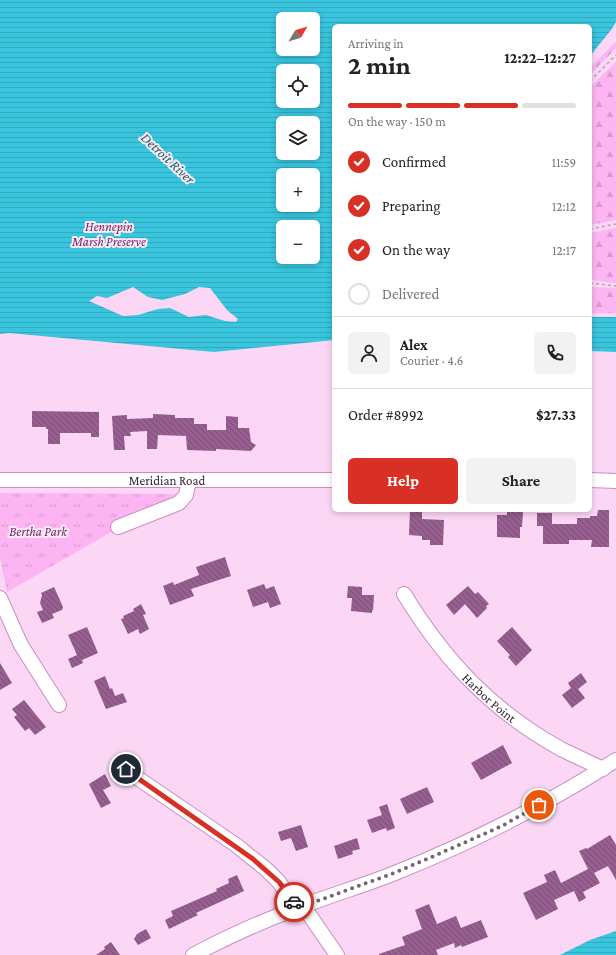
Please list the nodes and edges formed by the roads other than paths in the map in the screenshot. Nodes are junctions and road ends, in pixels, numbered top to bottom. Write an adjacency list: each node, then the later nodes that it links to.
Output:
1 (0, 480): 2 (street, Meridian Road)
2 (189, 480): 3 (street, Meridian Road); 6 (street)
3 (332, 480)
4 (592, 480): 5 (street)
5 (616, 481)
6 (118, 527)
7 (404, 594): 12 (street, Harbor Point)
8 (0, 598): 9 (street)
9 (59, 705)
10 (616, 760): 12 (street)
11 (126, 769): 13 (street)
12 (603, 769): 13 (street)
13 (298, 908): 14 (street); 15 (street)
14 (193, 955)
15 (337, 955)

